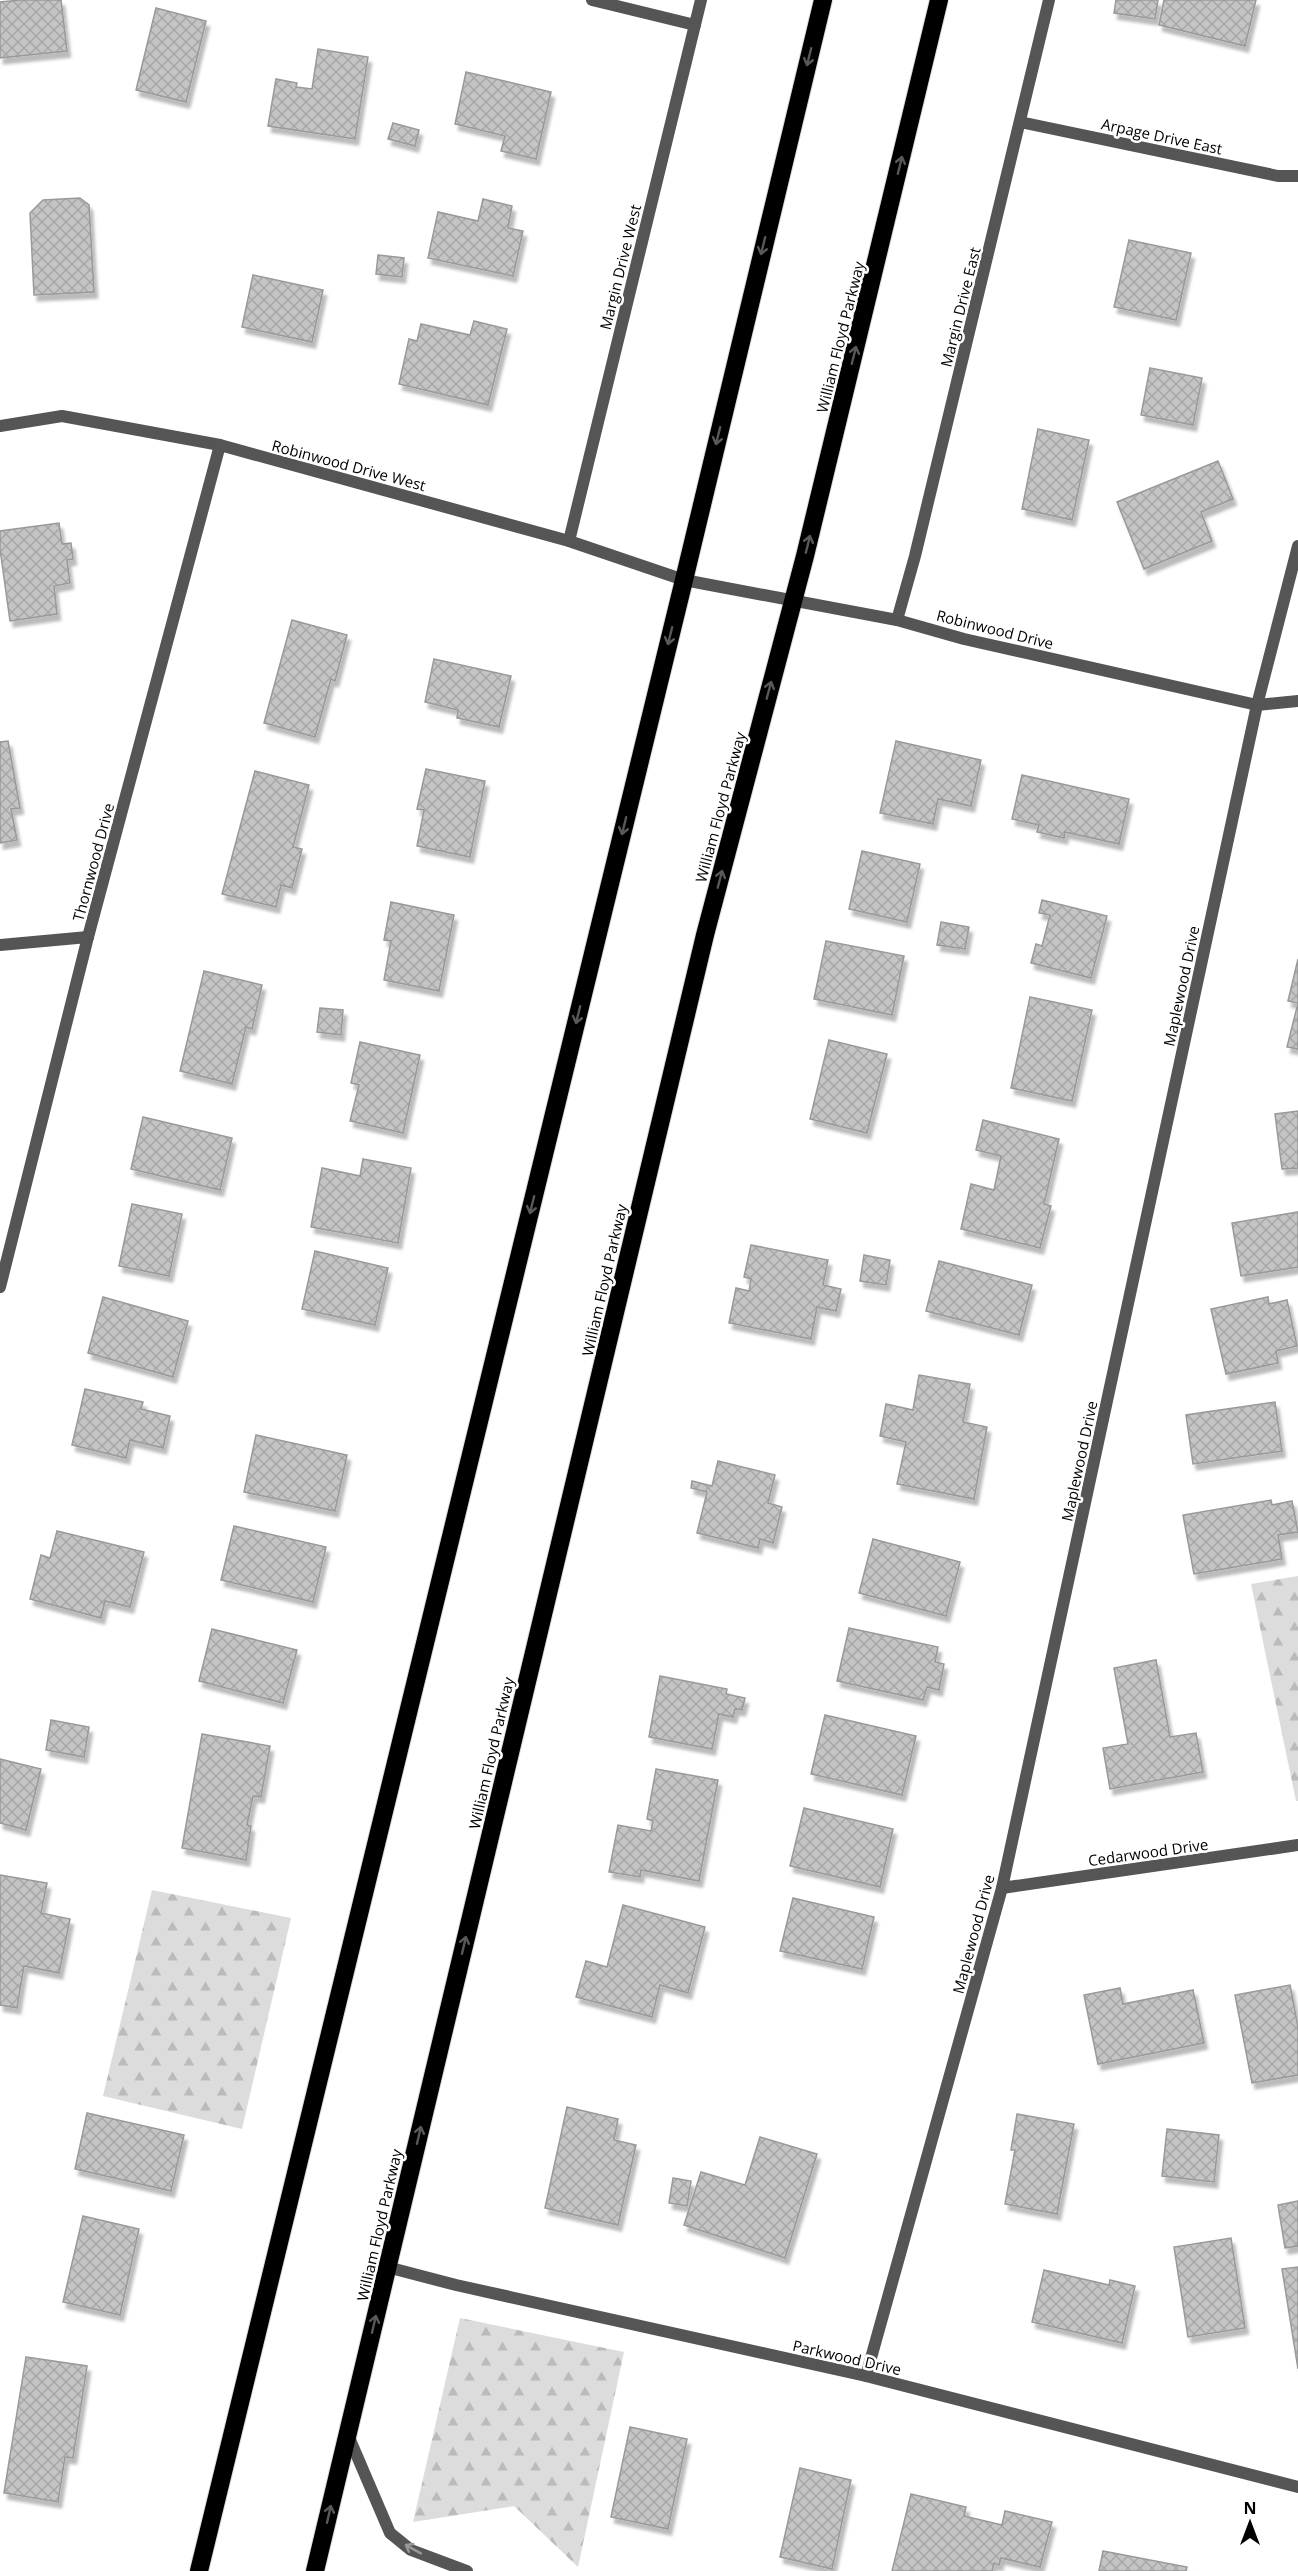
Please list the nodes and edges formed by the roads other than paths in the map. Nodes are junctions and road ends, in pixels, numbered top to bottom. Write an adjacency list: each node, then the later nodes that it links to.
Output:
1 (592, 0): 6 (street)
2 (701, 0): 6 (street, Margin Drive West)
3 (823, 0): 13 (highway, one-way to 13)
4 (939, 0): 14 (highway, William Floyd Parkway, one-way to 4)
5 (1049, 0): 7 (street, Margin Drive East)
6 (694, 25): 11 (street, Margin Drive West)
7 (1020, 122): 8 (street, Arpage Drive East); 15 (street, Margin Drive East)
8 (1298, 176)
9 (0, 426): 10 (street, Robinwood Drive West)
10 (220, 445): 11 (street, Robinwood Drive West); 18 (street, Thornwood Drive)
11 (569, 541): 13 (street, Robinwood Drive West)
12 (1298, 546): 17 (street, Maplewood Drive)
13 (684, 580): 14 (street, Robinwood Drive); 27 (highway, one-way to 27)
14 (793, 601): 15 (street, Robinwood Drive); 23 (highway, William Floyd Parkway, one-way to 14)
15 (897, 620): 17 (street, Robinwood Drive)
16 (1298, 701): 17 (street, Robinwood Drive)
17 (1257, 705): 22 (street, Maplewood Drive)
18 (88, 937): 19 (street); 20 (street, Thornwood Drive)
19 (0, 945)
20 (0, 1287)
21 (1298, 1845): 22 (street, Cedarwood Drive)
22 (1002, 1888): 24 (street, Maplewood Drive)
23 (387, 2267): 24 (street, Parkwood Drive); 25 (highway, William Floyd Parkway, one-way to 23)
24 (866, 2376): 26 (street, Parkwood Drive)
25 (348, 2435): 28 (highway, William Floyd Parkway, one-way to 25); 29 (street, one-way to 25)
26 (1298, 2487)
27 (199, 2571)
28 (315, 2571)
29 (467, 2571)

